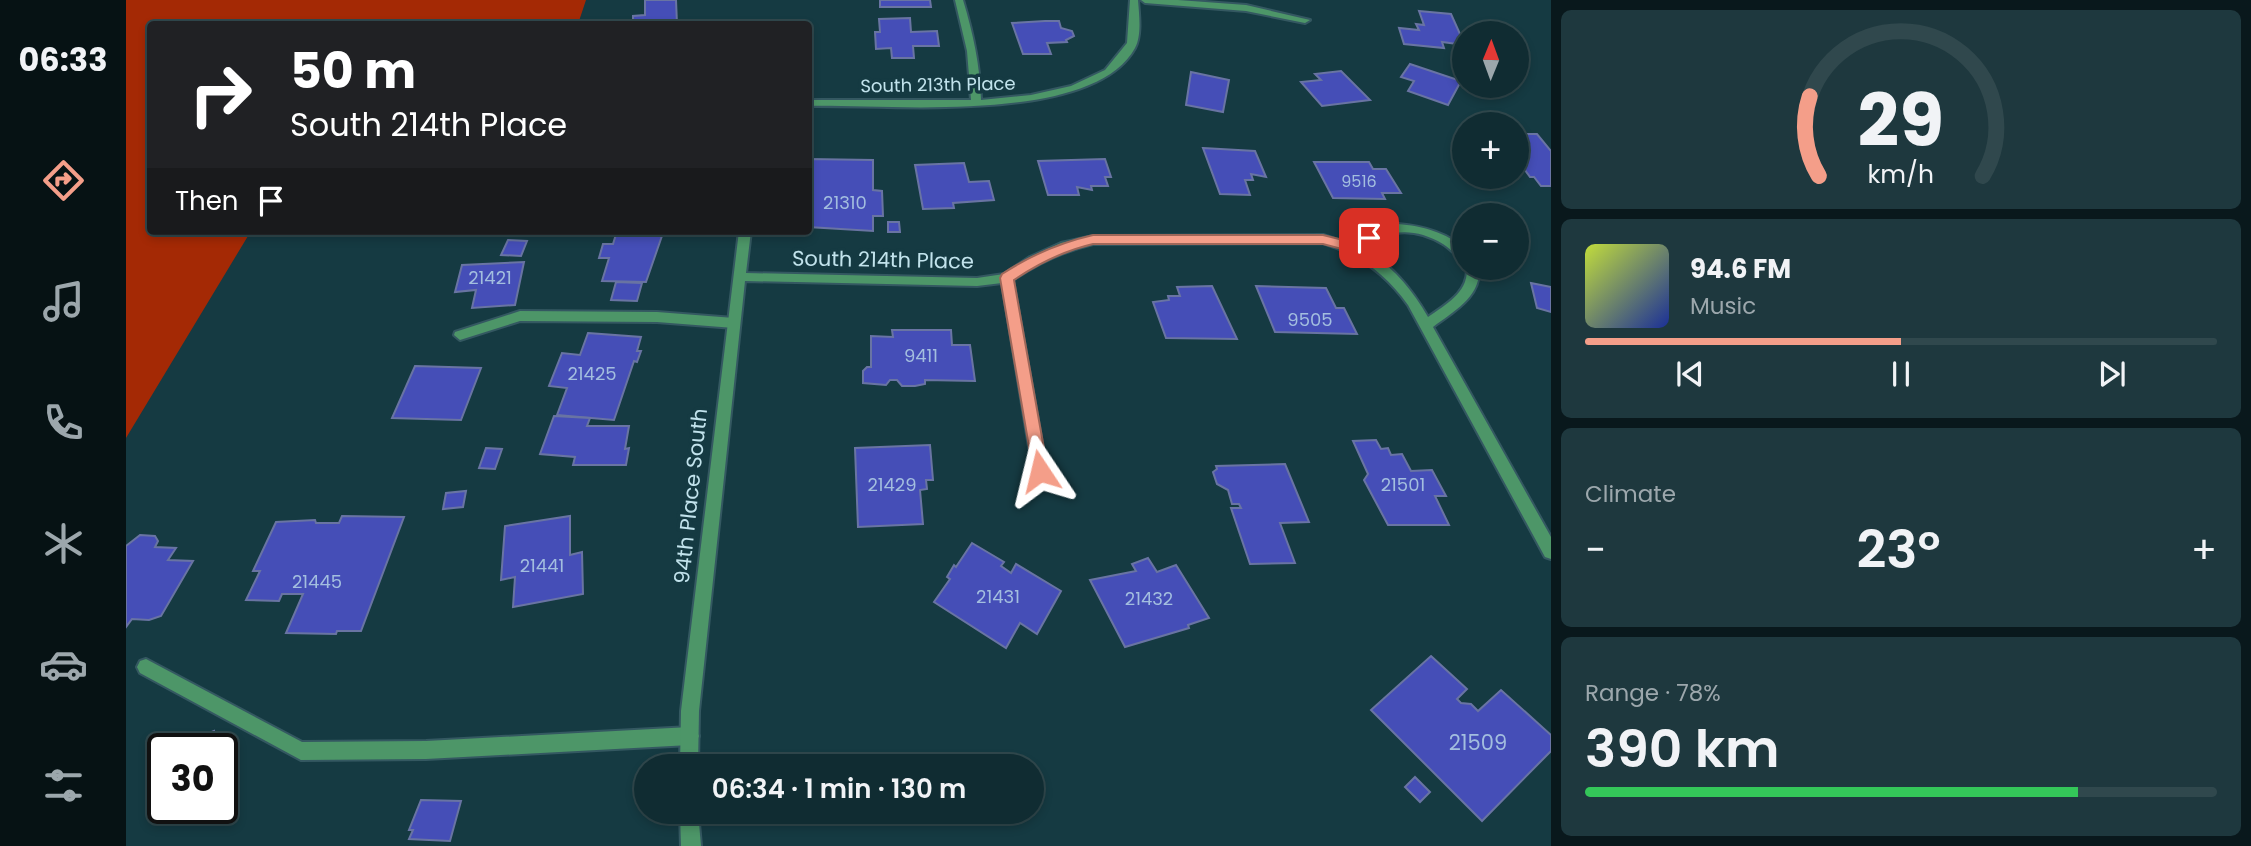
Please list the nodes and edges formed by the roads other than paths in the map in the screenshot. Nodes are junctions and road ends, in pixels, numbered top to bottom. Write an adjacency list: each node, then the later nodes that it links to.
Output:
1 (959, 0): 5 (street)
2 (1134, 0): 5 (street, South 213th Place)
3 (1145, 0): 4 (street)
4 (1305, 20)
5 (976, 102): 6 (street, South 213th Place)
6 (812, 103)
7 (744, 235): 10 (street, 94th Place South)
8 (1452, 246): 9 (street)
9 (1353, 247): 11 (street, South 214th Place); 14 (street, South 214th Place)
10 (739, 276): 11 (street, South 214th Place); 13 (street, 94th Place South)
11 (1007, 278): 16 (street)
12 (1474, 280): 14 (street)
13 (734, 323): 15 (street); 19 (street, 94th Place South)
14 (1426, 325): 17 (street, South 214th Place)
15 (460, 335)
16 (1040, 471)
17 (1551, 552)
18 (146, 667): 19 (street)
19 (690, 736): 20 (street, 94th Place South)
20 (690, 754)
21 (690, 824): 22 (street)
22 (691, 846)

